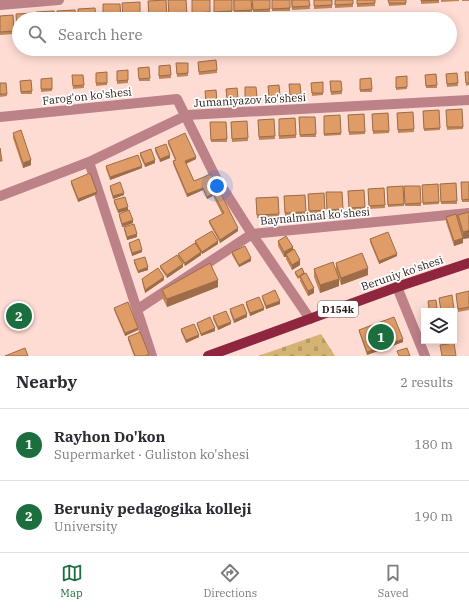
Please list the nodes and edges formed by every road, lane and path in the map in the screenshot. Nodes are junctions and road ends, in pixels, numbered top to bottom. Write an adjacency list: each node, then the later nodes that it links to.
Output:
1 (59, 0): 2 (street)
2 (0, 5)
3 (469, 100): 4 (street, Jumaniyazov ko'shesi)
4 (187, 115): 5 (street, Farog'on ko'shesi); 6 (street, Jumaniyazov ko'shesi); 9 (street)
5 (0, 116)
6 (89, 162): 7 (street, Jumaniyazov ko'shesi); 12 (street)
7 (0, 196)
8 (469, 213): 9 (street, Baynalminal ko'shesi)
9 (252, 234): 12 (street, Baynalminal ko'shesi); 13 (street)
10 (469, 263): 11 (main road, Beruniy ko'shesi / D154k)
11 (398, 287): 13 (main road, Beruniy ko'shesi / D154k); 16 (street)
12 (138, 309): 14 (street)
13 (310, 319): 15 (main road, Beruniy ko'shesi / D154k)
14 (152, 356)
15 (208, 356)
16 (425, 356)

